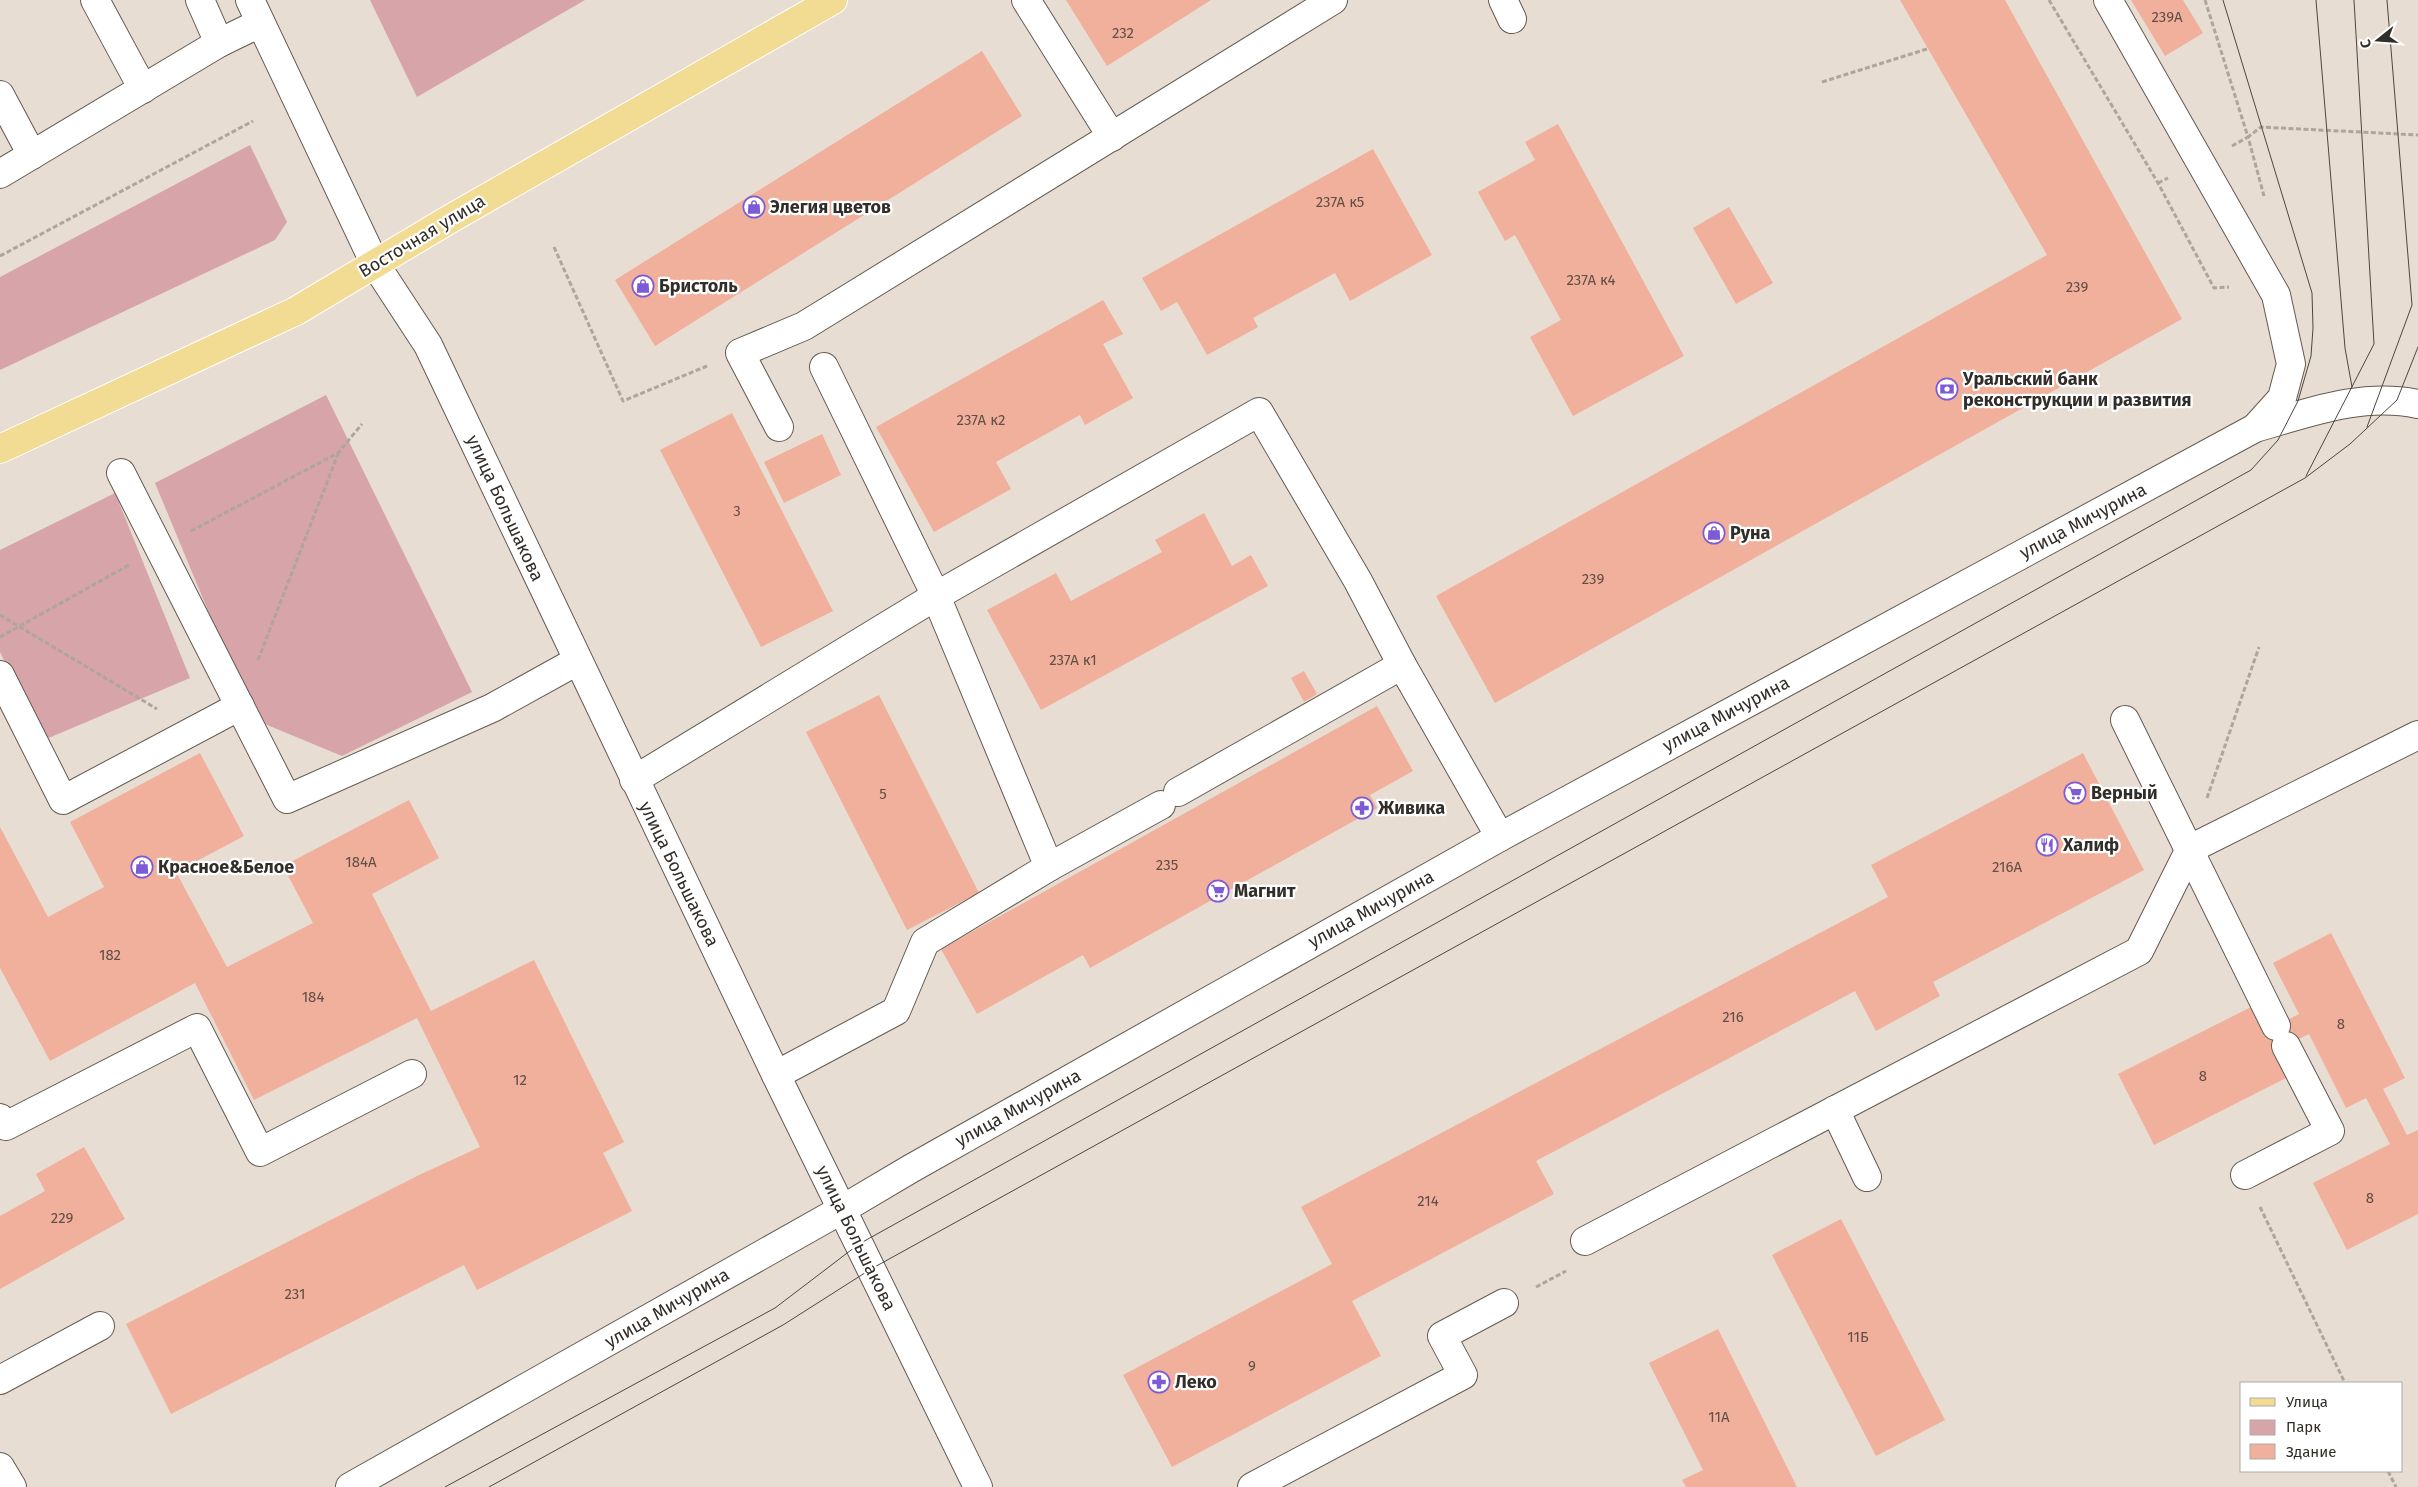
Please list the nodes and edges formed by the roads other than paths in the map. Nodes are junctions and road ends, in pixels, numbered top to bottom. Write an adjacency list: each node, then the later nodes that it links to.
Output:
1 (95, 0): 9 (street)
2 (200, 0): 8 (street)
3 (833, 0): 14 (main road, Восточная улица)
4 (1026, 0): 11 (street)
5 (1333, 0): 11 (street)
6 (2108, 0): 18 (street)
7 (255, 11): 8 (street); 14 (street, улица Большакова)
8 (219, 43): 9 (street)
9 (144, 89): 12 (street)
10 (0, 95): 12 (street)
11 (1112, 137): 17 (street)
12 (32, 155): 13 (street)
13 (0, 174)
14 (375, 264): 19 (main road, Восточная улица); 22 (street, улица Большакова)
15 (824, 367): 21 (street)
16 (2418, 404): 18 (street, улица Мичурина)
17 (778, 427)
18 (2255, 428): 29 (street, улица Мичурина)
19 (0, 449)
20 (120, 473): 25 (street)
21 (936, 596): 23 (street); 28 (street); 31 (street)
22 (577, 661): 25 (street); 28 (street, улица Большакова)
23 (1402, 665): 29 (street); 31 (street)
24 (0, 675): 25 (street)
25 (240, 706)
26 (2125, 720): 30 (street)
27 (2418, 735): 30 (street)
28 (634, 780): 33 (street, улица Большакова)
29 (1500, 837): 38 (street, улица Мичурина)
30 (2190, 849): 34 (street); 36 (street)
31 (1049, 866): 33 (street)
32 (412, 1074): 35 (street)
33 (776, 1075): 38 (street, улица Большакова)
34 (1835, 1110): 37 (street); 39 (street)
35 (0, 1118)
36 (2245, 1175)
37 (1867, 1177)
38 (842, 1210): 45 (street, улица Мичурина); 46 (street, улица Большакова)
39 (1585, 1241)
40 (1504, 1304): 47 (street)
41 (100, 1326): 42 (street)
42 (0, 1380)
43 (0, 1467): 44 (street)
44 (12, 1487)
45 (350, 1487)
46 (978, 1487)
47 (1252, 1487)

